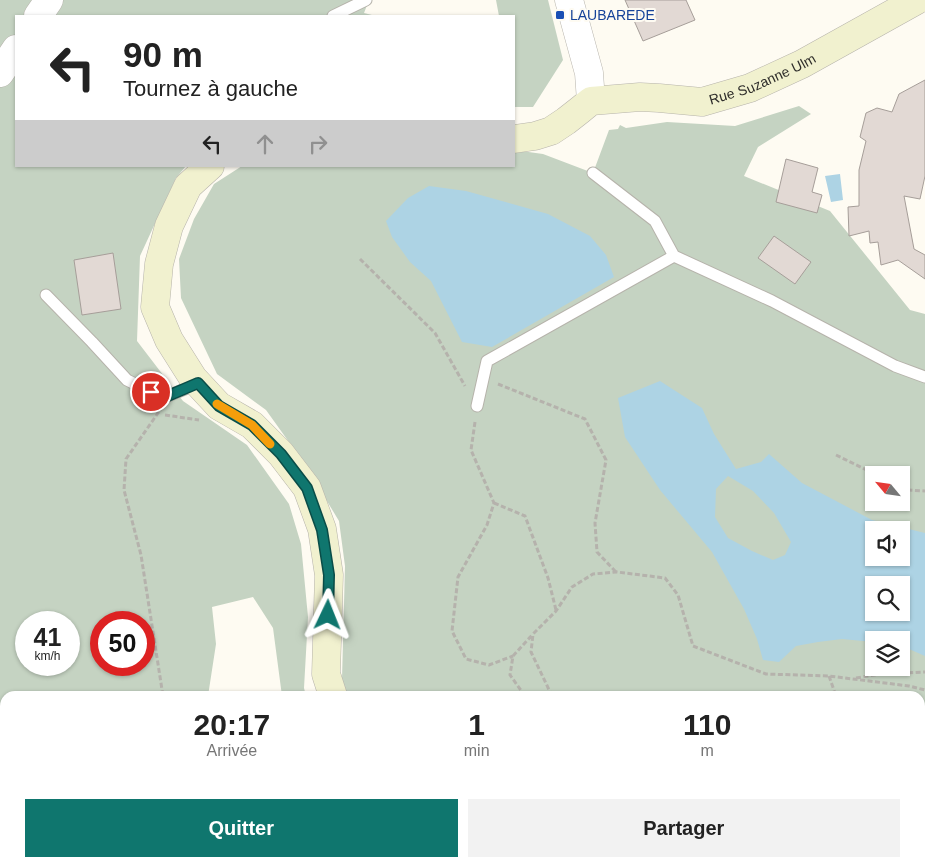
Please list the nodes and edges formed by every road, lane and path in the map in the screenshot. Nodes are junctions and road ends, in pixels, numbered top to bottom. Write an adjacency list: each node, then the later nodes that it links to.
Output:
1 (50, 0): 5 (street)
2 (366, 0): 6 (lane)
3 (569, 0): 9 (street)
4 (917, 0): 9 (main road, Rue Suzanne Ulm)
5 (39, 15)
6 (335, 15)
7 (15, 51): 8 (street)
8 (0, 73)
9 (591, 101): 10 (main road)
10 (515, 139)
11 (209, 167): 18 (main road)
12 (593, 174): 13 (lane)
13 (674, 256): 16 (lane); 17 (lane)
14 (360, 259): 19 (path)
15 (46, 296): 18 (lane)
16 (925, 377)
17 (484, 379): 19 (lane); 26 (path)
18 (198, 383): 35 (main road)
19 (477, 406): 25 (path)
20 (202, 420): 34 (path)
21 (836, 455): 22 (path)
22 (865, 469)
23 (910, 490): 24 (path)
24 (925, 490)
25 (494, 503): 27 (path); 29 (path)
26 (617, 572): 27 (path); 31 (path)
27 (556, 611): 28 (path)
28 (533, 634): 29 (path); 37 (path)
29 (513, 656): 36 (path)
30 (925, 672): 32 (path)
31 (829, 676): 32 (path); 38 (path)
32 (852, 679): 33 (path)
33 (925, 690)
34 (162, 691)
35 (331, 691)
36 (521, 691)
37 (550, 691)
38 (834, 691)

